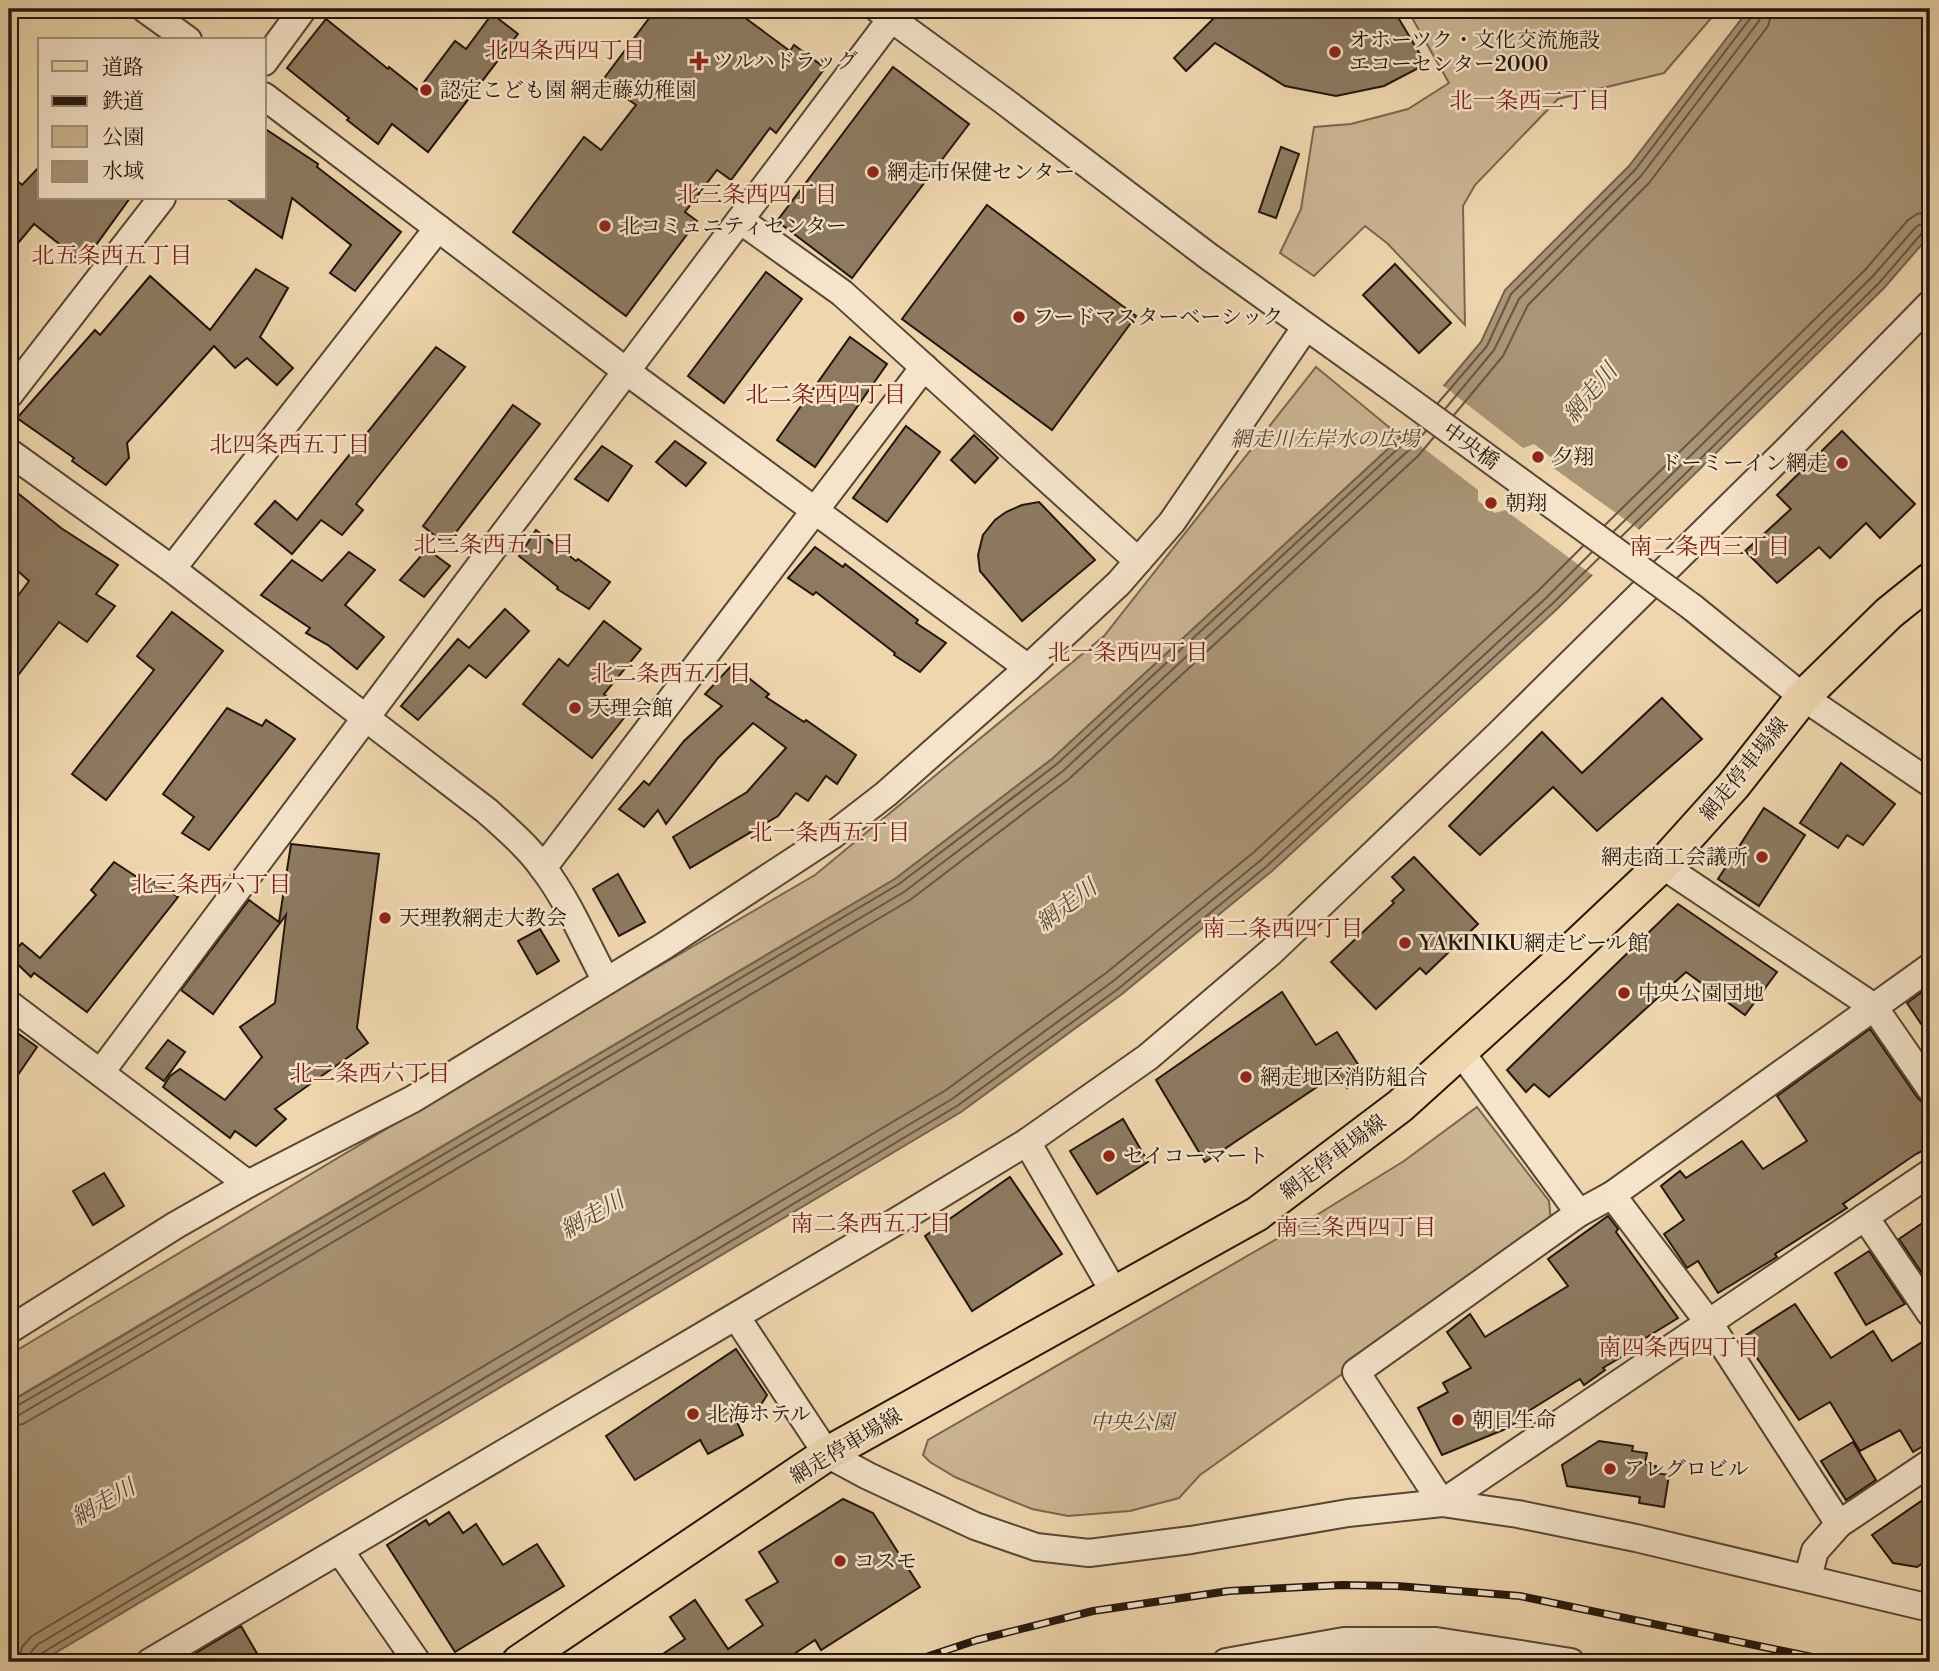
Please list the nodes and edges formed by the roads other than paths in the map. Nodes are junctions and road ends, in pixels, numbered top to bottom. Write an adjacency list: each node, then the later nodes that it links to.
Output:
1 (145, 9): 4 (street)
2 (303, 9): 5 (street)
3 (885, 14): 8 (street); 11 (street, 中央橋)
4 (185, 38)
5 (266, 59)
6 (266, 98): 9 (street)
7 (160, 200): 14 (street)
8 (740, 220): 12 (street); 13 (street)
9 (438, 228): 13 (street); 18 (street)
10 (1930, 304): 33 (street)
11 (1306, 328): 17 (street); 21 (street, 中央橋, bridge)
12 (924, 367): 16 (street); 17 (street)
13 (626, 371): 16 (street); 22 (street)
14 (9, 395)
15 (9, 452): 18 (street)
16 (815, 511): 20 (street); 25 (street)
17 (1138, 561): 20 (street)
18 (172, 569): 22 (street)
19 (1930, 580): 21 (main road, 網走停車場線)
20 (1028, 668): 27 (street)
21 (1803, 697): 23 (street, 中央橋); 24 (main road, 網走停車場線)
22 (364, 718): 25 (street); 31 (street)
23 (1930, 783)
24 (1662, 865): 29 (street); 30 (main road, 網走停車場線)
25 (543, 868): 27 (street)
26 (1930, 967): 29 (street)
27 (606, 981): 35 (street)
28 (9, 1004): 31 (street)
29 (1874, 1007): 32 (street); 36 (street)
30 (1460, 1051): 37 (street); 39 (main road, 網走停車場線)
31 (101, 1072): 35 (street)
32 (1930, 1087)
33 (1027, 1142): 39 (street); 41 (street)
34 (1930, 1173): 38 (street)
35 (247, 1184): 43 (street)
36 (1612, 1195): 37 (street); 42 (street)
37 (1578, 1213): 46 (street)
38 (1865, 1217): 40 (street); 42 (street)
39 (1114, 1292): 44 (main road, 網走停車場線)
40 (1930, 1313)
41 (737, 1318): 44 (street); 48 (street)
42 (1709, 1324): 46 (street); 47 (street)
43 (9, 1330)
44 (827, 1454): 46 (street); 53 (main road, 網走停車場線)
45 (1930, 1463): 47 (street)
46 (1442, 1503): 49 (street)
47 (1839, 1524): 49 (street)
48 (340, 1551): 51 (street); 52 (street)
49 (1808, 1577): 50 (street)
50 (1930, 1608)
51 (150, 1662)
52 (417, 1662)
53 (519, 1662)
54 (1226, 1662): 55 (street)
55 (1571, 1662)

